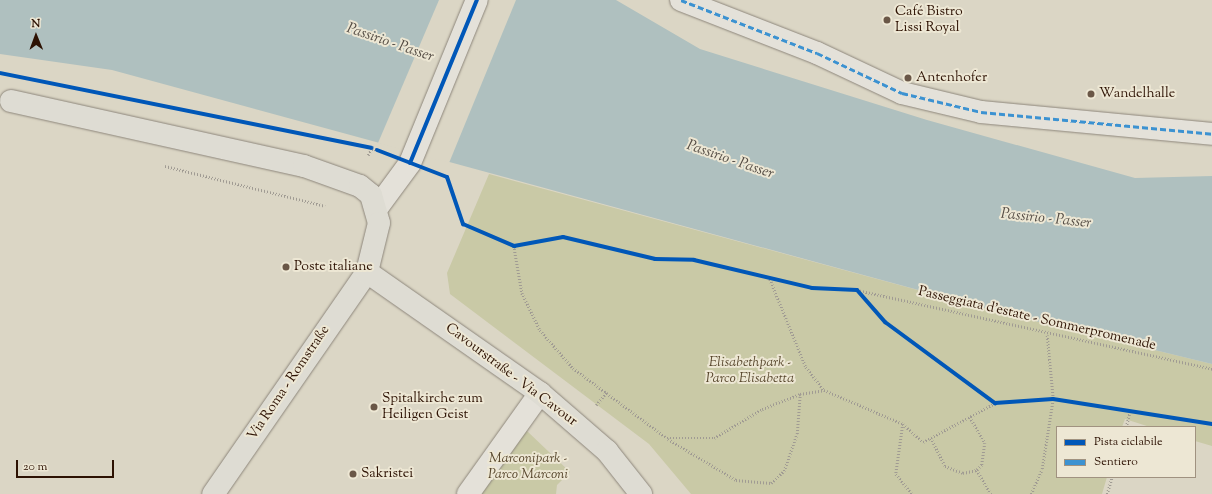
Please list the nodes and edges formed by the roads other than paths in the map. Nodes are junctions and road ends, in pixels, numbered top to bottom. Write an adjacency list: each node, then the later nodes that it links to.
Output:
1 (477, 0): 5 (street)
2 (681, 0): 4 (street)
3 (11, 101): 5 (main road)
4 (1212, 134)
5 (377, 208): 6 (main road, Via Roma - Romstraße)
6 (367, 272): 7 (main road, Cavourstraße - Via Cavour); 8 (main road, Via Roma - Romstraße)
7 (540, 393): 9 (street); 10 (main road, Cavourstraße - Via Cavour)
8 (213, 494)
9 (468, 494)
10 (641, 494)

